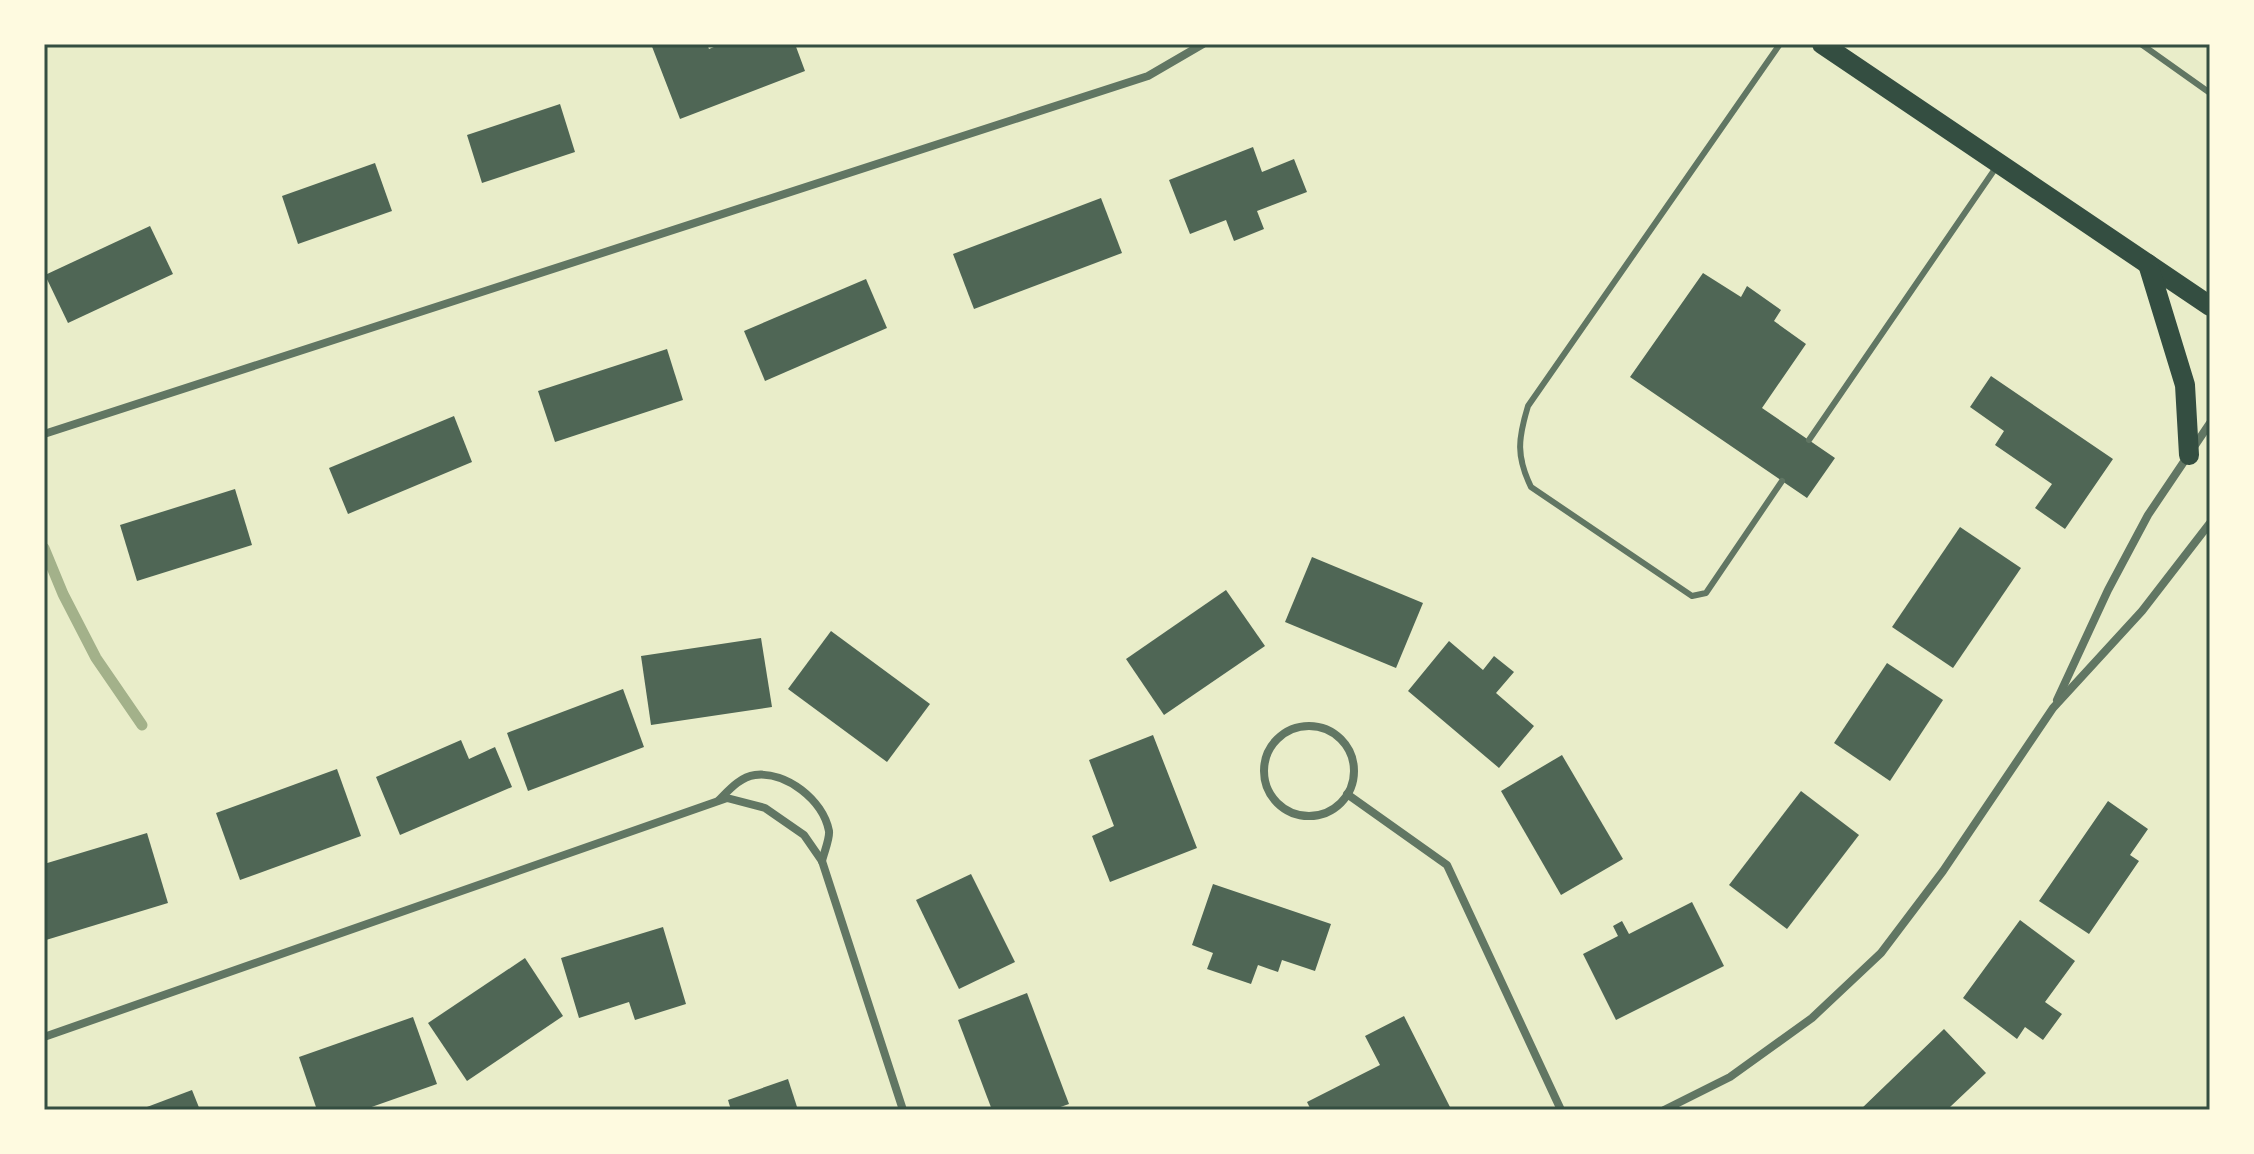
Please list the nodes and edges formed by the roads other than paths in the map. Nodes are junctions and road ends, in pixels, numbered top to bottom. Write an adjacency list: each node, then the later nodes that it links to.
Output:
1 (1203, 44): 10 (street)
2 (1780, 44): 13 (lane)
3 (1822, 44): 6 (main road)
4 (2141, 44): 5 (lane)
5 (2210, 93)
6 (1999, 163): 7 (main road); 11 (lane)
7 (2148, 264): 8 (main road); 12 (main road)
8 (2210, 306)
9 (2210, 423): 12 (street)
10 (44, 434)
11 (1809, 440)
12 (2189, 455): 15 (street)
13 (1782, 481)
14 (2210, 523): 15 (street)
15 (2053, 708): 22 (street)
16 (1347, 794): 16 (street); 21 (street)
17 (716, 802): 18 (street); 18 (street); 19 (street)
18 (822, 861): 20 (street)
19 (44, 1037)
20 (903, 1110)
21 (1561, 1110)
22 (1664, 1110)

